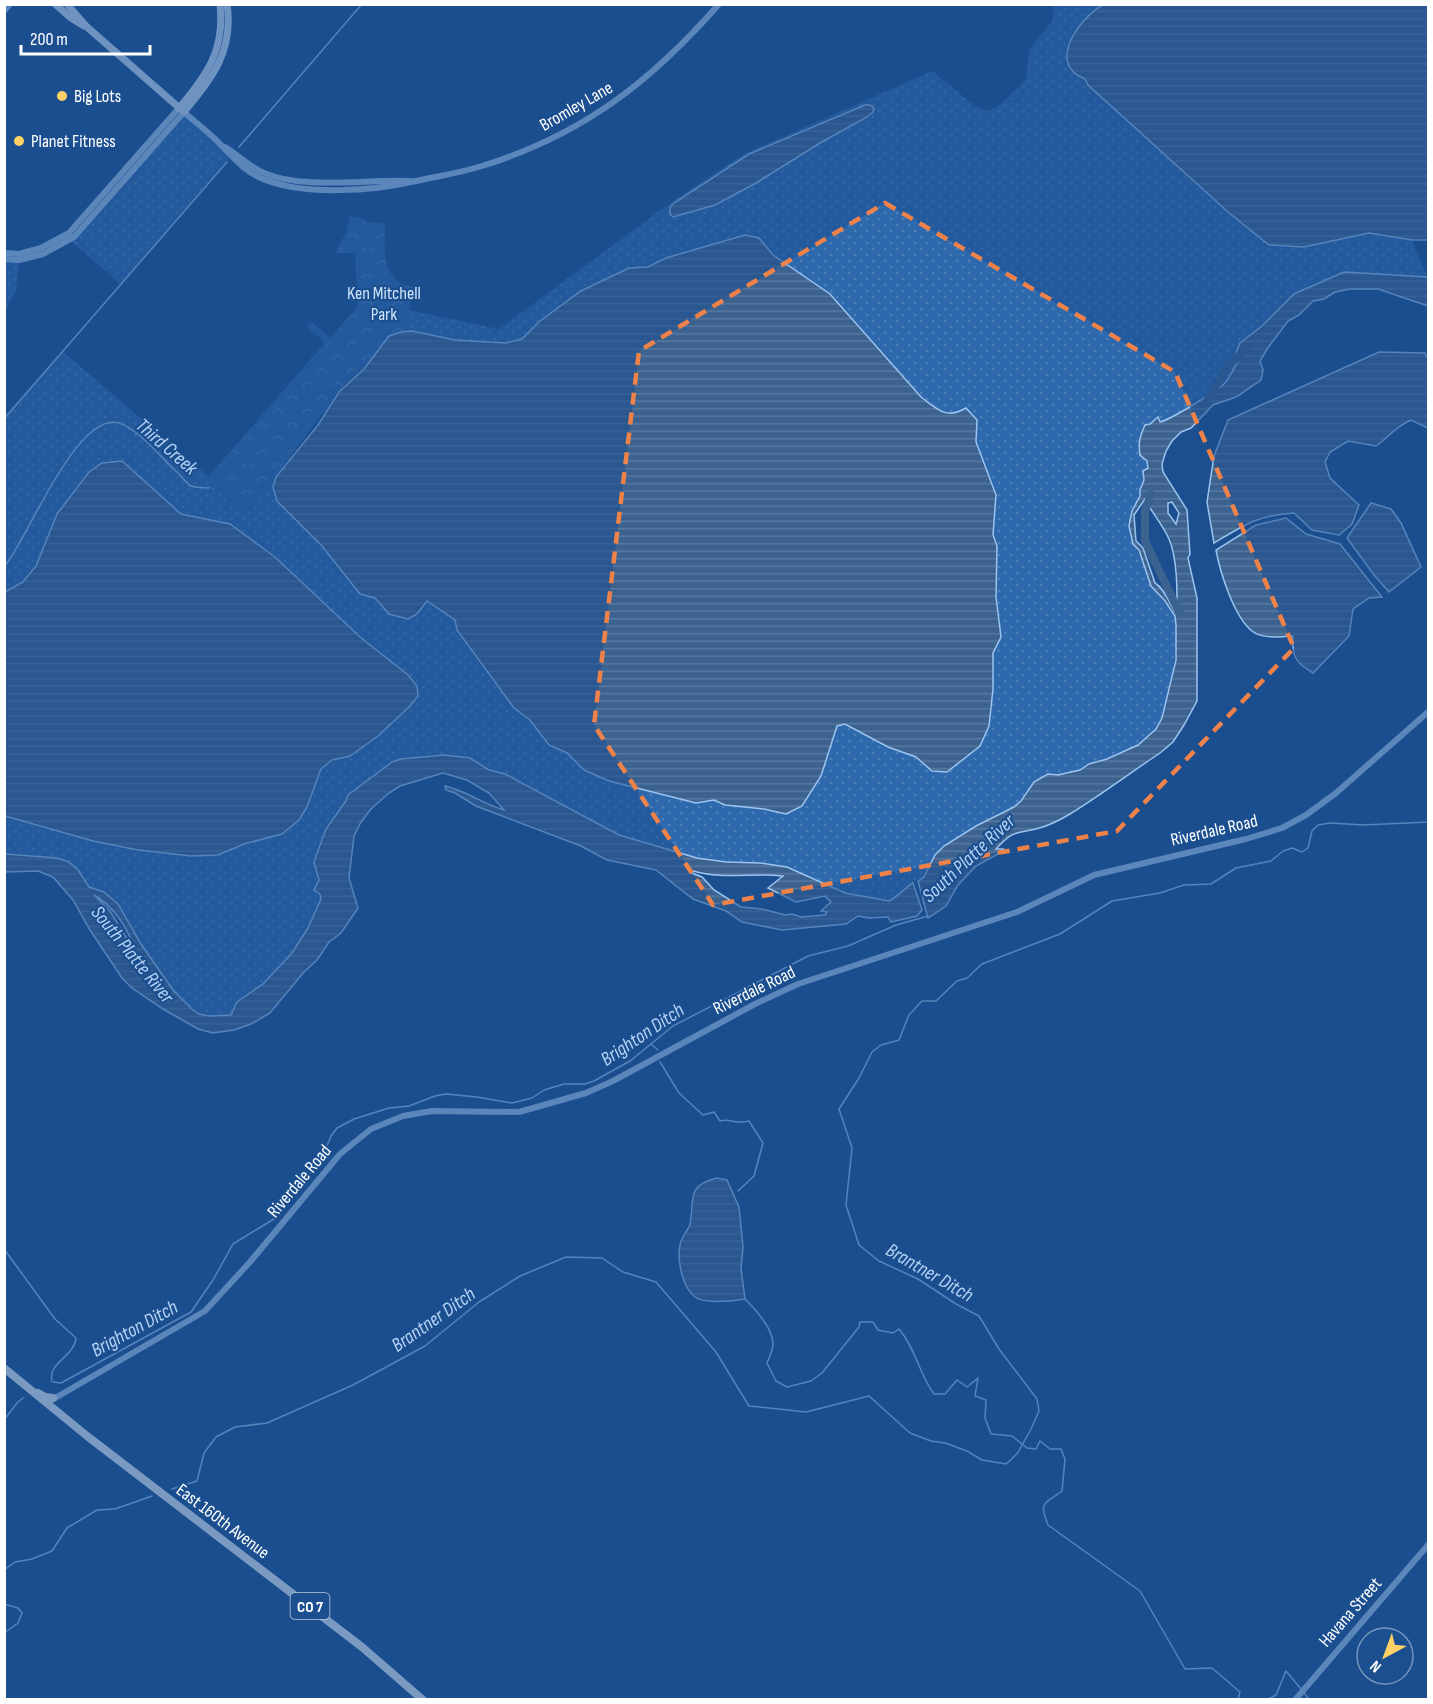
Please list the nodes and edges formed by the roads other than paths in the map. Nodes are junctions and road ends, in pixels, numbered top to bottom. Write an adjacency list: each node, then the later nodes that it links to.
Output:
1 (10, 4): 7 (street)
2 (56, 4): 6 (main road)
3 (220, 4): 8 (main road)
4 (227, 4): 8 (main road)
5 (719, 4): 8 (street, Bromley Lane)
6 (67, 7): 8 (main road)
7 (4, 11)
8 (181, 110): 9 (street); 10 (street)
9 (4, 253)
10 (4, 259)
11 (1428, 712): 14 (street, Riverdale Road)
12 (4, 1368): 13 (main road, East 160th Avenue / CO 7)
13 (20, 1382): 14 (main road); 15 (main road, East 160th Avenue / CO 7)
14 (53, 1398): 15 (street, Riverdale Road)
15 (46, 1404): 17 (main road, East 160th Avenue / CO 7)
16 (1428, 1545): 18 (street, Havana Street)
17 (423, 1700)
18 (1295, 1700)

